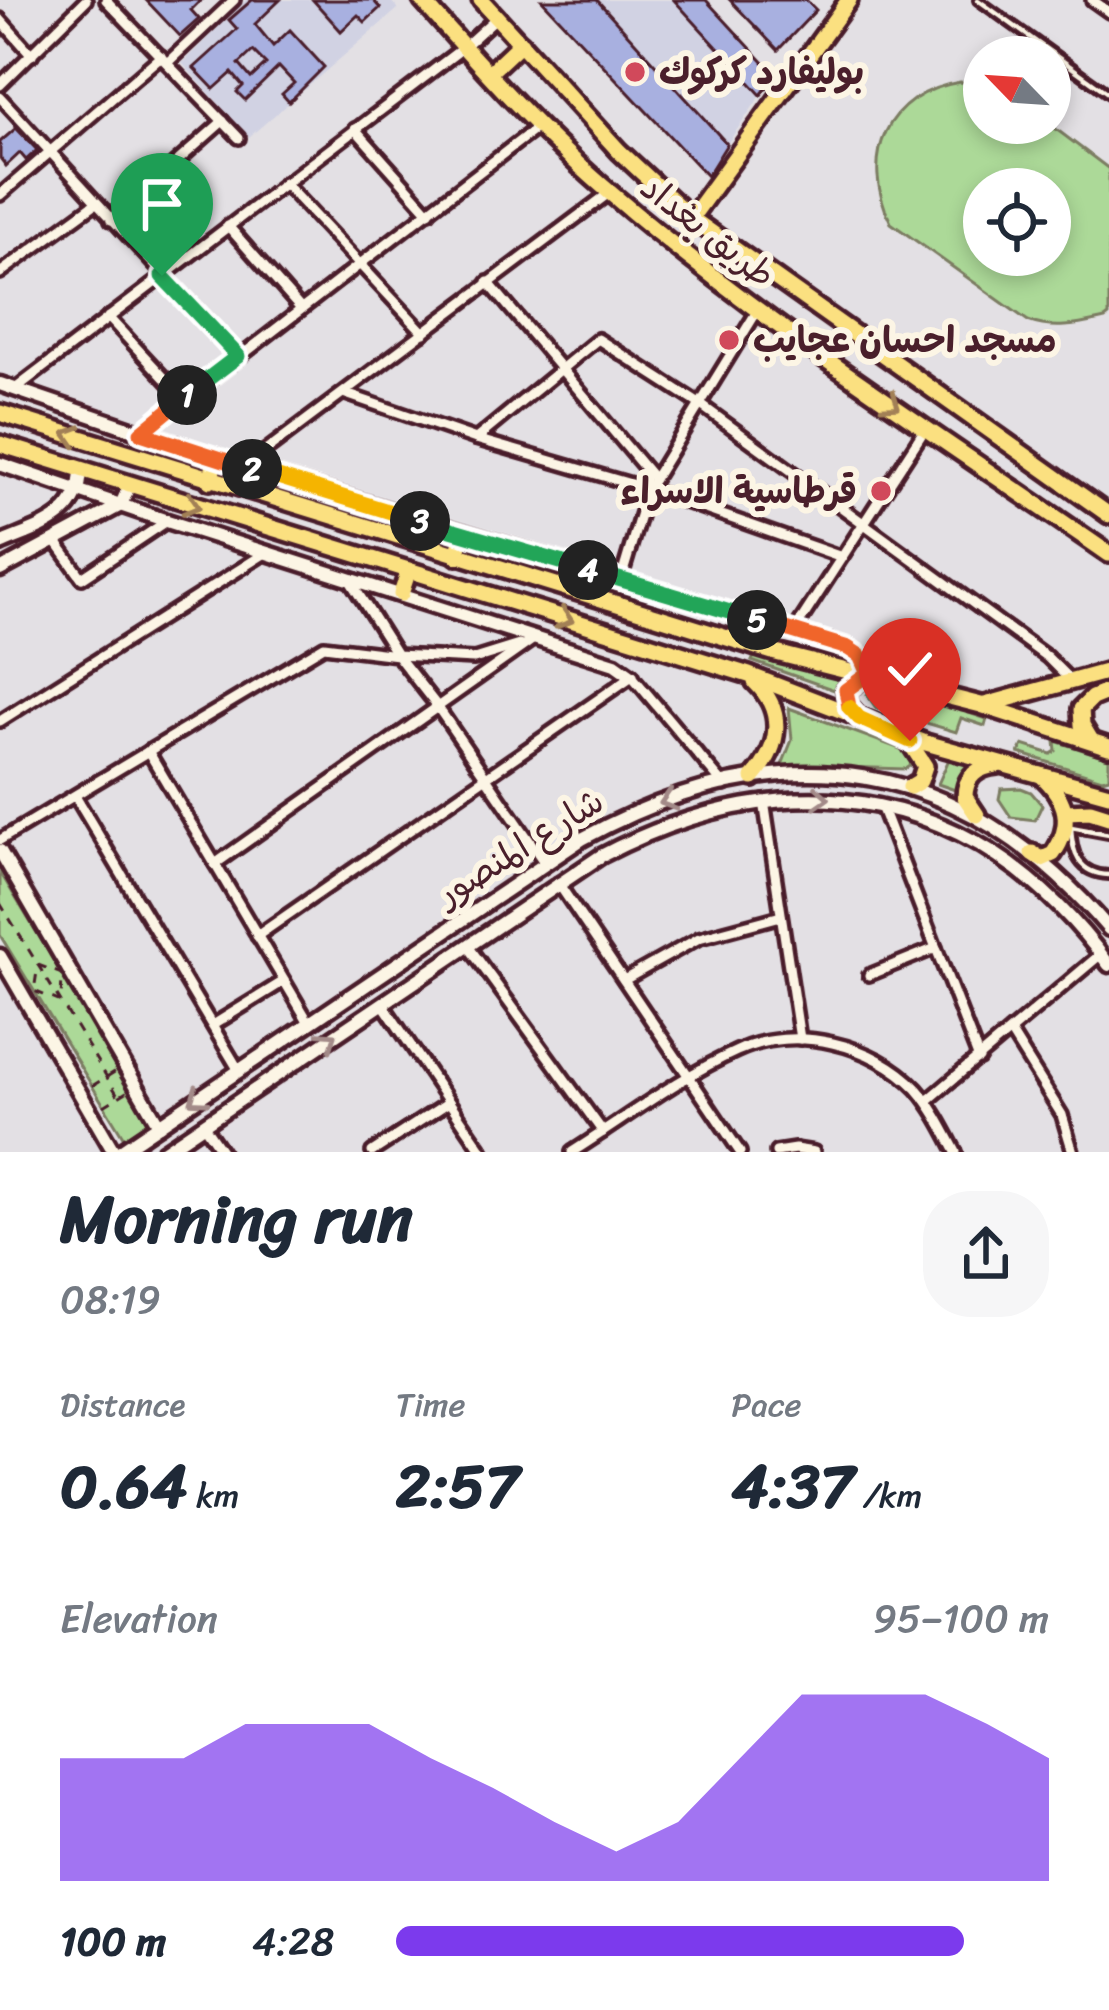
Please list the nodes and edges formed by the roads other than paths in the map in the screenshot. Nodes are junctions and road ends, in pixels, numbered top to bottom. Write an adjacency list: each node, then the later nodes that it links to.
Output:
1 (86, 0): 14 (street)
2 (106, 0): 15 (street)
3 (234, 0): 15 (street)
4 (422, 0): 13 (main road, طريق بغداد)
5 (482, 0): 10 (main road, طريق بغداد)
6 (849, 0): 30 (main road)
7 (978, 0): 18 (lane)
8 (1092, 0): 9 (street)
9 (1109, 12)
10 (497, 17): 12 (main road, طريق بغداد); 13 (street)
11 (0, 19): 14 (street)
12 (520, 43): 16 (main road); 30 (main road, طريق بغداد)
13 (464, 47): 16 (main road, طريق بغداد); 22 (street)
14 (32, 55): 17 (street)
15 (164, 60): 20 (street); 24 (street)
16 (489, 73): 21 (main road, طريق بغداد)
17 (0, 85)
18 (1109, 94)
19 (0, 97): 24 (street)
20 (223, 121): 23 (street); 31 (street)
21 (539, 125): 26 (main road, طريق بغداد); 29 (street)
22 (355, 129): 25 (street); 29 (street)
23 (239, 138)
24 (51, 154): 27 (street); 28 (street)
25 (284, 183): 32 (street); 33 (street)
26 (610, 193): 36 (street); 37 (main road, طريق بغداد)
27 (0, 195)
28 (96, 203): 31 (street); 34 (street)
29 (429, 212): 33 (street)
30 (691, 218): 61 (main road, طريق بغداد)
31 (111, 220): 35 (street)
32 (228, 226): 35 (street); 38 (street)
33 (359, 265): 38 (street); 40 (street)
34 (0, 273)
35 (162, 276): 39 (street); 41 (street)
36 (488, 282): 40 (street); 42 (street)
37 (759, 308): 46 (street); 48 (main road, طريق بغداد, one-way to 48)
38 (301, 309): 41 (street)
39 (108, 317): 43 (street); 45 (street)
40 (424, 333): 44 (street)
41 (238, 356): 45 (street)
42 (562, 369): 46 (street); 50 (street); 57 (street)
43 (7, 386): 49 (street)
44 (346, 394): 50 (street); 54 (street)
45 (183, 398): 49 (street)
46 (701, 405): 57 (street); 63 (street)
47 (0, 412): 56 (main road, one-way to 47)
48 (926, 427): 63 (street); 68 (main road, طريق بغداد)
49 (141, 433): 52 (street)
50 (476, 439): 57 (street)
51 (0, 444): 55 (main road)
52 (217, 458): 54 (street); 56 (main road)
53 (0, 464): 59 (street)
54 (244, 467): 64 (street)
55 (81, 470): 58 (main road); 59 (street)
56 (210, 481): 69 (main road)
57 (651, 484): 70 (street); 74 (street)
58 (129, 486): 60 (street); 72 (main road, one-way to 72)
59 (81, 491): 60 (street); 66 (street)
60 (121, 505): 62 (street); 65 (street)
61 (1109, 515)
62 (167, 521): 65 (street); 67 (street)
63 (861, 524): 70 (street); 83 (street)
64 (463, 534): 69 (main road); 74 (street)
65 (56, 542): 71 (street)
66 (0, 544)
67 (267, 551): 73 (street); 88 (street)
68 (1109, 554)
69 (457, 556): 80 (main road)
70 (839, 556): 76 (street)
71 (0, 570)
72 (409, 570): 75 (main road); 81 (main road, one-way to 81)
73 (349, 578): 75 (street); 78 (street)
74 (621, 580): 76 (street)
75 (401, 594): 77 (street)
76 (794, 631): 80 (street)
77 (535, 638): 78 (street); 82 (street); 86 (street)
78 (397, 655): 86 (street); 92 (street)
79 (1109, 671): 83 (main road)
80 (868, 674): 85 (main road); 87 (main road)
81 (748, 675): 87 (main road); 96 (main road)
82 (632, 676): 95 (street); 97 (street)
83 (1073, 683): 85 (main road)
84 (1109, 691): 90 (main road)
85 (982, 705): 90 (main road)
86 (437, 706): 95 (street); 111 (street)
87 (859, 718): 89 (main road)
88 (0, 721)
89 (900, 734): 93 (main road); 98 (main road)
90 (1091, 740): 91 (main road)
91 (1109, 747)
92 (148, 751): 100 (street); 111 (street)
93 (1007, 764): 94 (main road); 103 (main road)
94 (1038, 773): 99 (main road); 105 (main road)
95 (486, 778): 110 (street); 116 (street)
96 (753, 778): 97 (street, شارع المنصور); 98 (street, شارع المنصور)
97 (724, 785): 110 (street, شارع المنصور, one-way to 110)
98 (910, 787): 103 (street, شارع المنصور)
99 (1109, 794)
100 (75, 796): 107 (street); 128 (street)
101 (764, 800): 102 (street, شارع المنصور, one-way to 102); 113 (street, شارع المنصور); 114 (street)
102 (880, 806): 118 (street); 120 (street, شارع المنصور)
103 (977, 815): 109 (street, شارع المنصور)
104 (1109, 817): 105 (main road)
105 (1068, 822): 106 (lane); 109 (main road); 112 (lane)
106 (1109, 834)
107 (0, 840)
108 (0, 851): 136 (street)
109 (1032, 853): 115 (street, شارع المنصور)
110 (544, 862): 121 (street, شارع المنصور)
111 (215, 865): 116 (street)
112 (1109, 875)
113 (558, 883): 117 (street, شارع المنصور); 123 (street)
114 (781, 916): 123 (street); 130 (street)
115 (1107, 923)
116 (257, 937): 124 (street)
117 (468, 946): 125 (street, شارع المنصور); 138 (street)
118 (937, 948): 122 (street); 131 (street)
119 (0, 956): 139 (street)
120 (1105, 960): 129 (street)
121 (397, 962): 125 (street); 127 (street, شارع المنصور)
122 (869, 975)
123 (624, 980): 133 (street)
124 (284, 981): 127 (street); 128 (street)
125 (412, 982): 126 (street, شارع المنصور)
126 (382, 1004): 135 (street); 137 (street, شارع المنصور, one-way to 126)
127 (308, 1021): 132 (street, شارع المنصور)
128 (212, 1025): 132 (street)
129 (1011, 1033): 131 (street); 149 (street)
130 (800, 1039): 133 (street); 134 (street)
131 (979, 1059): 134 (street)
132 (238, 1069): 136 (street, شارع المنصور, one-way to 136)
133 (690, 1077): 138 (street); 145 (street)
134 (927, 1101): 148 (street)
135 (449, 1102): 142 (street); 143 (street)
136 (159, 1124): 139 (street, شارع المنصور)
137 (203, 1124): 140 (street, شارع المنصور); 141 (street)
138 (603, 1132): 144 (street)
139 (117, 1152)
140 (163, 1152)
141 (222, 1152)
142 (373, 1152)
143 (483, 1152)
144 (572, 1152)
145 (740, 1152)
146 (776, 1152): 147 (street)
147 (814, 1152)
148 (956, 1152)
149 (1073, 1152)

